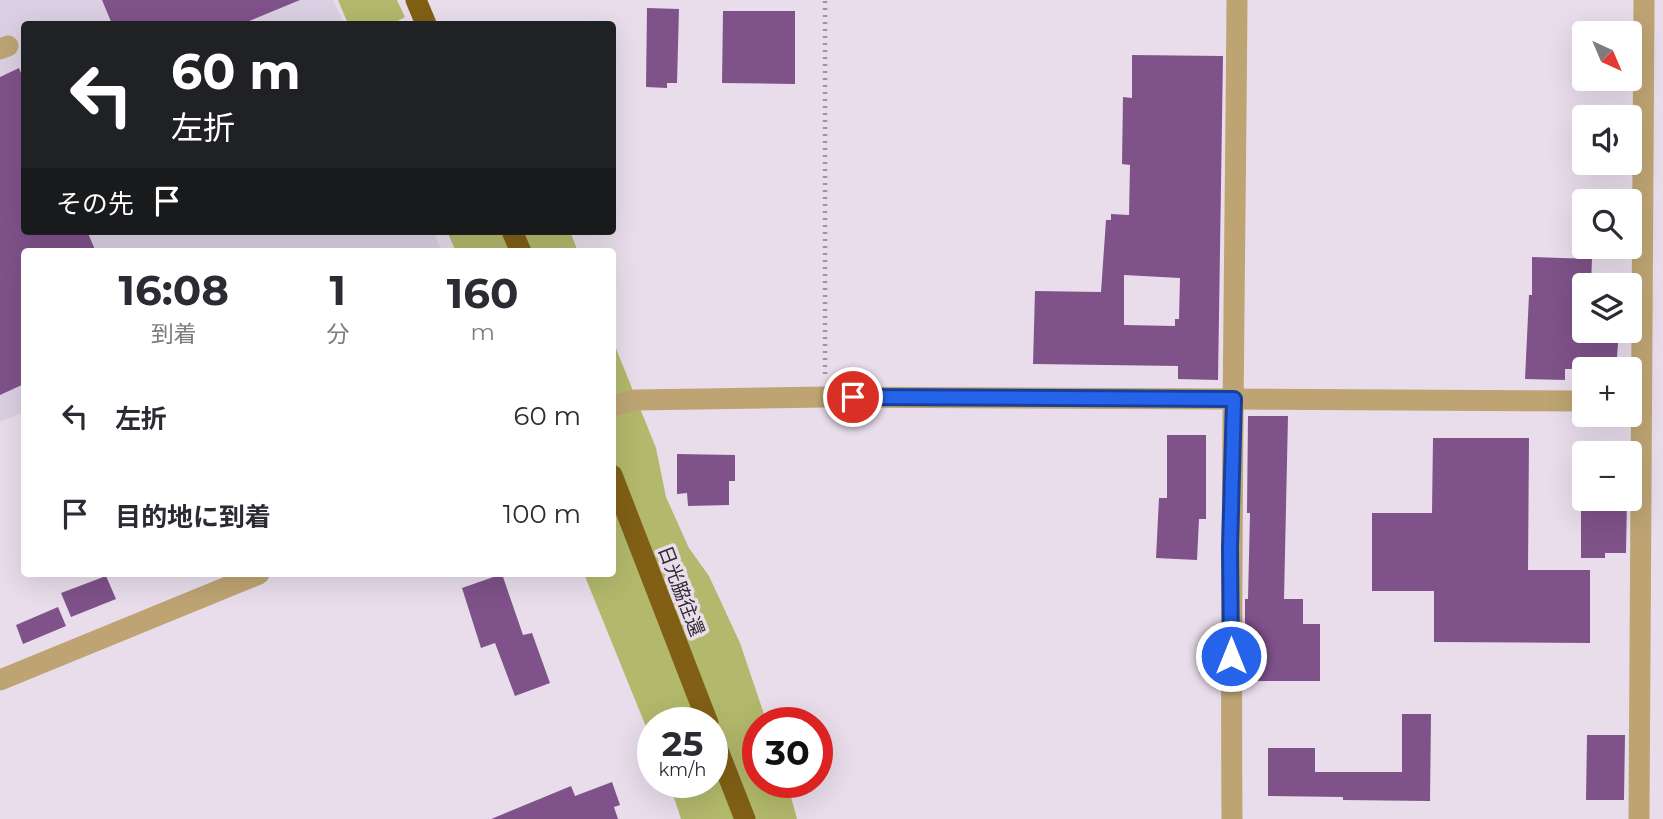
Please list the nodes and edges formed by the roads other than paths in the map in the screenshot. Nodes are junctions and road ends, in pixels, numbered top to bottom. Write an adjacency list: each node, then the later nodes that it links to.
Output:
1 (416, 0): 4 (highway)
2 (1237, 0): 5 (street)
3 (1644, 0): 7 (street)
4 (425, 21)
5 (1234, 399): 6 (street); 8 (street); 15 (street)
6 (1572, 401)
7 (1645, 401): 16 (street)
8 (616, 406)
9 (616, 485): 12 (highway, 日光脇往還)
10 (252, 577): 11 (street)
11 (0, 680)
12 (702, 707)
13 (728, 777): 14 (highway)
14 (744, 819)
15 (1232, 819)
16 (1639, 819)

